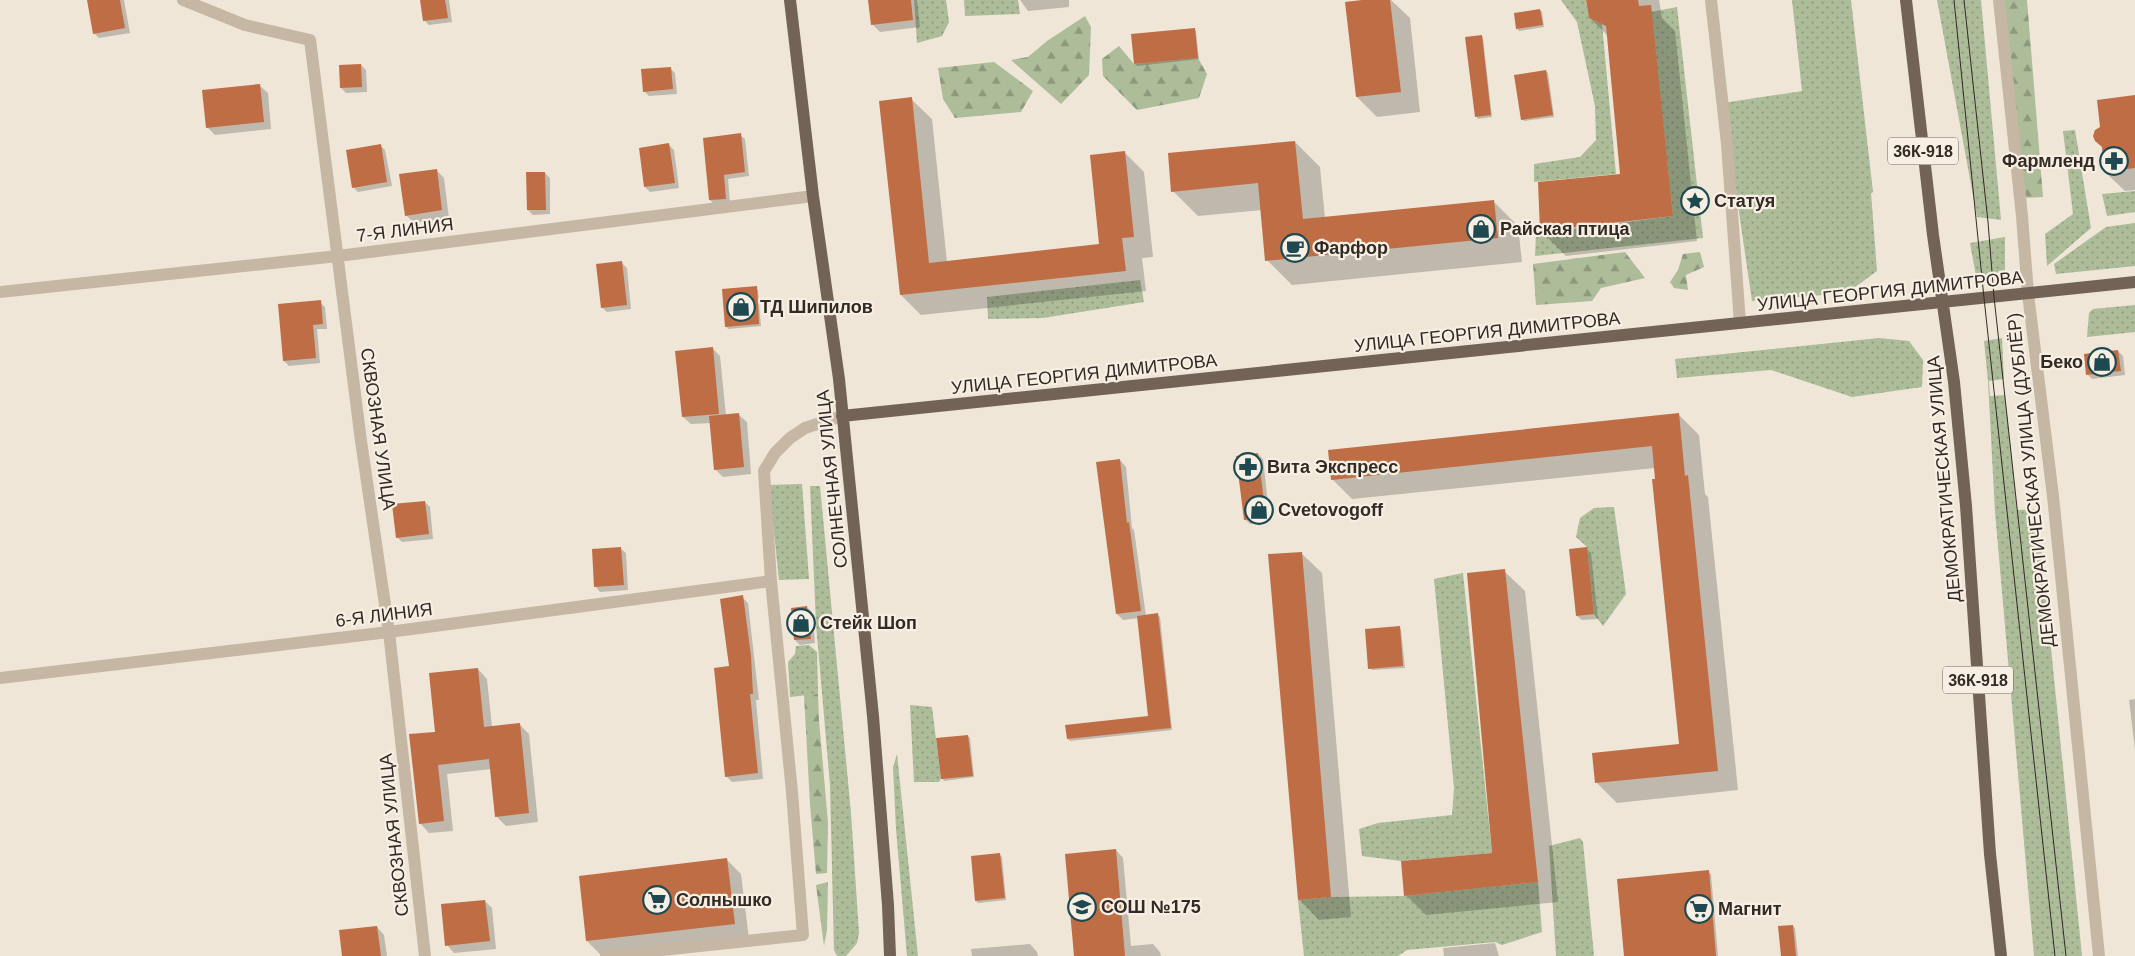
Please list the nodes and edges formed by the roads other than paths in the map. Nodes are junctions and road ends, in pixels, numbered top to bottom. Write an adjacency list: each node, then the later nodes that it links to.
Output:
1 (183, 0): 7 (street, СКВОЗНАЯ УЛИЦА)
2 (790, 0): 6 (main road, СОЛНЕЧНАЯ УЛИЦА)
3 (1711, 0): 12 (street)
4 (1906, 0): 11 (main road, ДЕМОКРАТИЧЕСКАЯ УЛИЦА / 36К-918)
5 (1999, 0): 10 (street, ДЕМОКРАТИЧЕСКАЯ УЛИЦА (ДУБЛЁР))
6 (813, 196): 7 (street, 7-Я ЛИНИЯ); 13 (main road, СОЛНЕЧНАЯ УЛИЦА)
7 (338, 256): 9 (street, 7-Я ЛИНИЯ); 15 (street, СКВОЗНАЯ УЛИЦА)
8 (2135, 282): 10 (main road, УЛИЦА ГЕОРГИЯ ДИМИТРОВА)
9 (0, 292)
10 (2028, 294): 11 (main road, УЛИЦА ГЕОРГИЯ ДИМИТРОВА); 22 (street, ДЕМОКРАТИЧЕСКАЯ УЛИЦА (ДУБЛЁР))
11 (1943, 302): 12 (main road, УЛИЦА ГЕОРГИЯ ДИМИТРОВА); 21 (main road, ДЕМОКРАТИЧЕСКАЯ УЛИЦА / 36К-918)
12 (1740, 324): 13 (main road, УЛИЦА ГЕОРГИЯ ДИМИТРОВА)
13 (842, 416): 14 (street); 20 (main road, СОЛНЕЧНАЯ УЛИЦА)
14 (771, 581): 15 (street, 6-Я ЛИНИЯ); 17 (street)
15 (389, 632): 16 (street, 6-Я ЛИНИЯ); 18 (street, СКВОЗНАЯ УЛИЦА)
16 (0, 678)
17 (716, 950): 19 (street)
18 (425, 956)
19 (606, 956)
20 (890, 956)
21 (2001, 956)
22 (2098, 956)

